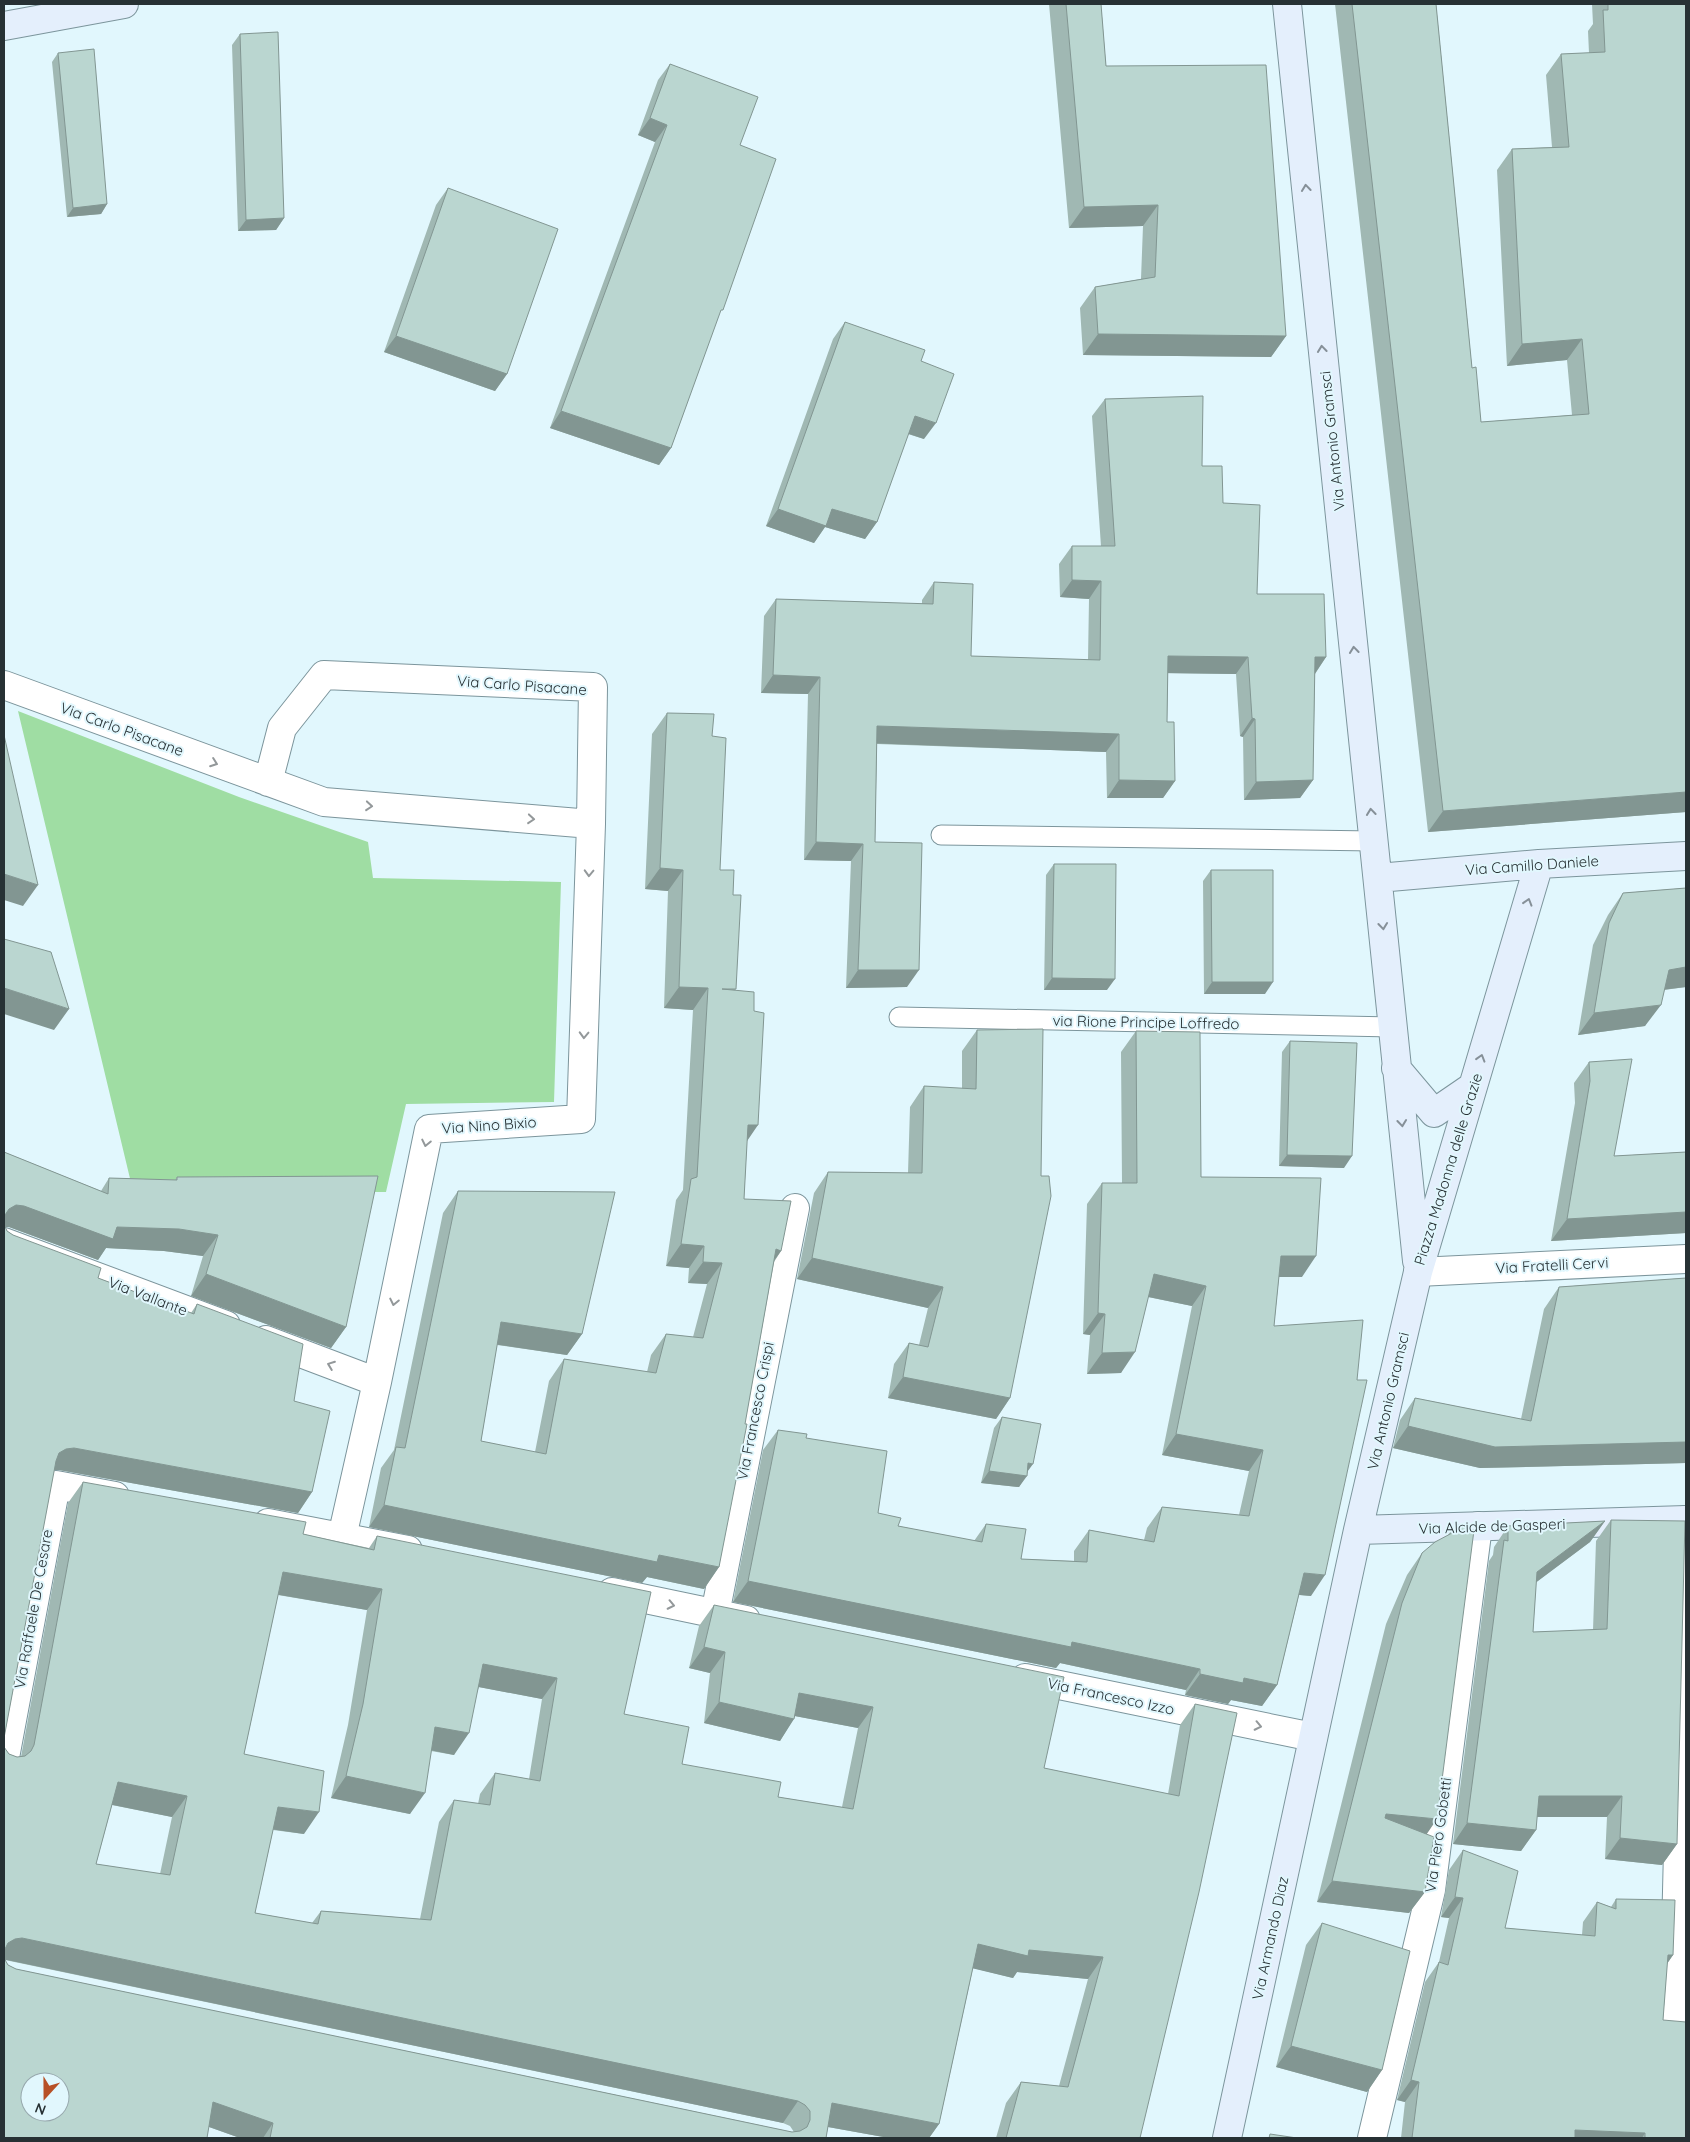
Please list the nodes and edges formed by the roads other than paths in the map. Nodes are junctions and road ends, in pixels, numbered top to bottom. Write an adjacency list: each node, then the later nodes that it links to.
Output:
1 (124, 4): 3 (street)
2 (1286, 4): 8 (street, Via Antonio Gramsci, one-way to 2)
3 (4, 26)
4 (4, 685): 5 (street, Via Carlo Pisacane, one-way to 5)
5 (268, 782): 6 (street, Via Carlo Pisacane, one-way to 6); 6 (street, Via Carlo Pisacane)
6 (591, 824): 20 (street, Via Nino Bixio, one-way to 20)
7 (941, 835): 8 (lane)
8 (1374, 842): 11 (street, Via Antonio Gramsci)
9 (1686, 856): 10 (street, Via Camillo Daniele)
10 (1539, 864): 11 (street, Via Camillo Daniele); 15 (street, Piazza Madonna delle Grazie, one-way to 10)
11 (1378, 878): 13 (street, Piazza Madonna delle Grazie, one-way to 13)
12 (899, 1017): 13 (lane, via Rione Principe Loffredo)
13 (1393, 1027): 14 (street, Piazza Madonna delle Grazie)
14 (1396, 1068): 15 (street, Piazza Madonna delle Grazie); 19 (street, Piazza Madonna delle Grazie, one-way to 19)
15 (1472, 1087): 19 (street, Piazza Madonna delle Grazie)
16 (795, 1208): 29 (street, Via Francesco Crispi)
17 (4, 1242): 20 (street, Via Vallante, one-way to 17)
18 (1686, 1259): 19 (street, Via Fratelli Cervi)
19 (1418, 1272): 25 (street, Via Antonio Gramsci)
20 (377, 1382): 26 (street, Via Nino Bixio)
21 (142, 1500): 33 (street, Via Raffaele De Cesare)
22 (247, 1520): 26 (street)
23 (1686, 1520): 24 (street, Via Alcide de Gasperi); 34 (street)
24 (1478, 1526): 25 (street, Via Alcide de Gasperi); 36 (street, Via Piero Gobetti)
25 (1358, 1530): 32 (street, Via Antonio Gramsci)
26 (342, 1537): 27 (street)
27 (428, 1555)
28 (591, 1588): 29 (street, one-way to 29)
29 (715, 1614): 30 (street)
30 (773, 1626)
31 (1004, 1674): 32 (street, Via Francesco Izzo, one-way to 32)
32 (1313, 1737): 35 (street, Via Armando Diaz)
33 (5, 1750)
34 (1674, 2014)
35 (1227, 2138)
36 (1372, 2138)

